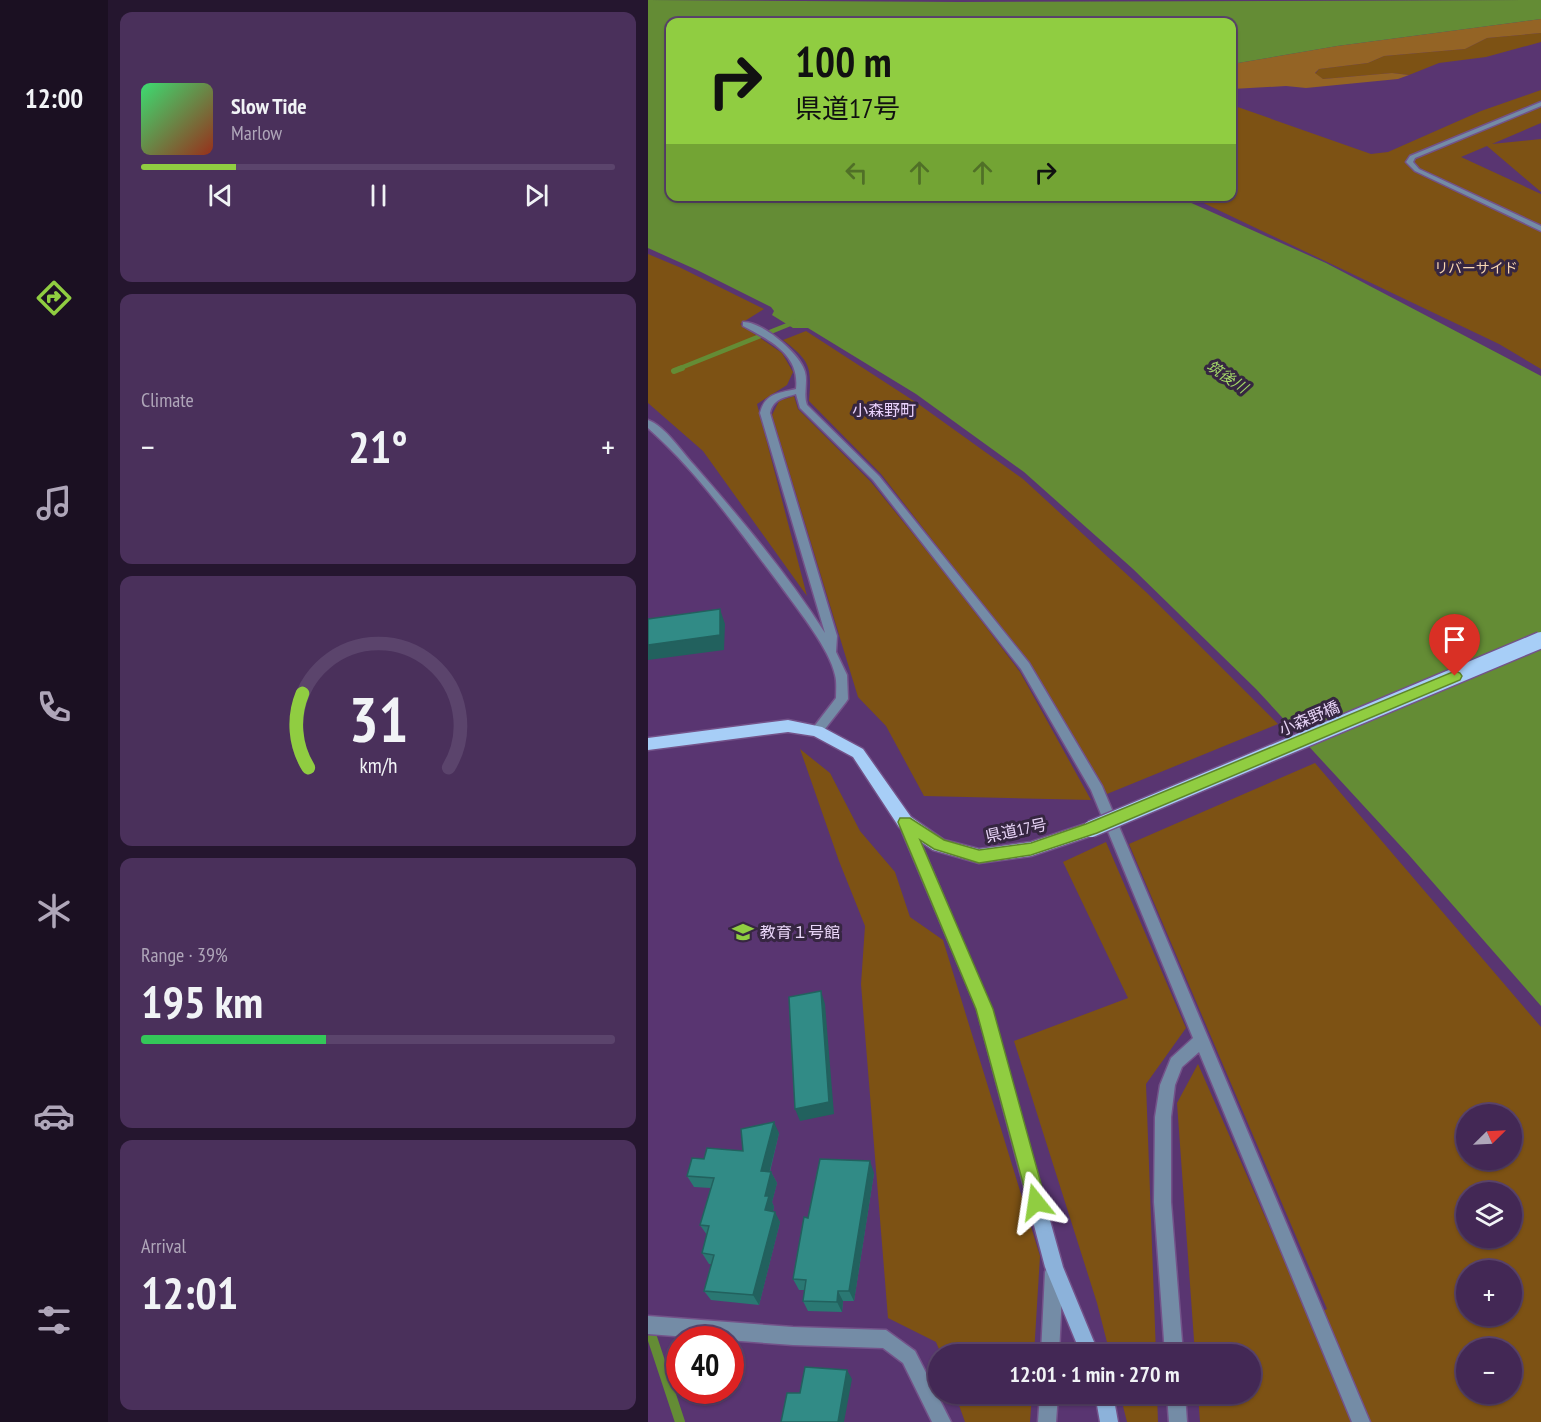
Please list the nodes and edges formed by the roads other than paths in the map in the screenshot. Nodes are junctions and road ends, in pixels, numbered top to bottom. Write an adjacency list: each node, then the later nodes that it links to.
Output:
1 (1541, 104): 2 (street)
2 (1541, 229)
3 (746, 324): 4 (street)
4 (798, 391): 7 (street); 12 (street)
5 (648, 423): 7 (street)
6 (1541, 640): 11 (main road, 小森野橋, bridge)
7 (831, 653): 8 (street)
8 (817, 731): 9 (main road, 県道17号); 10 (main road, 県道17号)
9 (648, 744)
10 (905, 822): 11 (main road, 県道17号); 13 (street)
11 (1091, 829)
12 (1200, 1042): 17 (street); 25 (street)
13 (1054, 1267): 15 (street); 16 (street)
14 (648, 1325): 21 (street)
15 (1050, 1344)
16 (1086, 1344)
17 (1173, 1344)
18 (1048, 1404): 22 (street)
19 (1106, 1404): 23 (street)
20 (1177, 1404): 24 (street)
21 (942, 1422)
22 (1047, 1422)
23 (1109, 1422)
24 (1178, 1422)
25 (1361, 1422)

